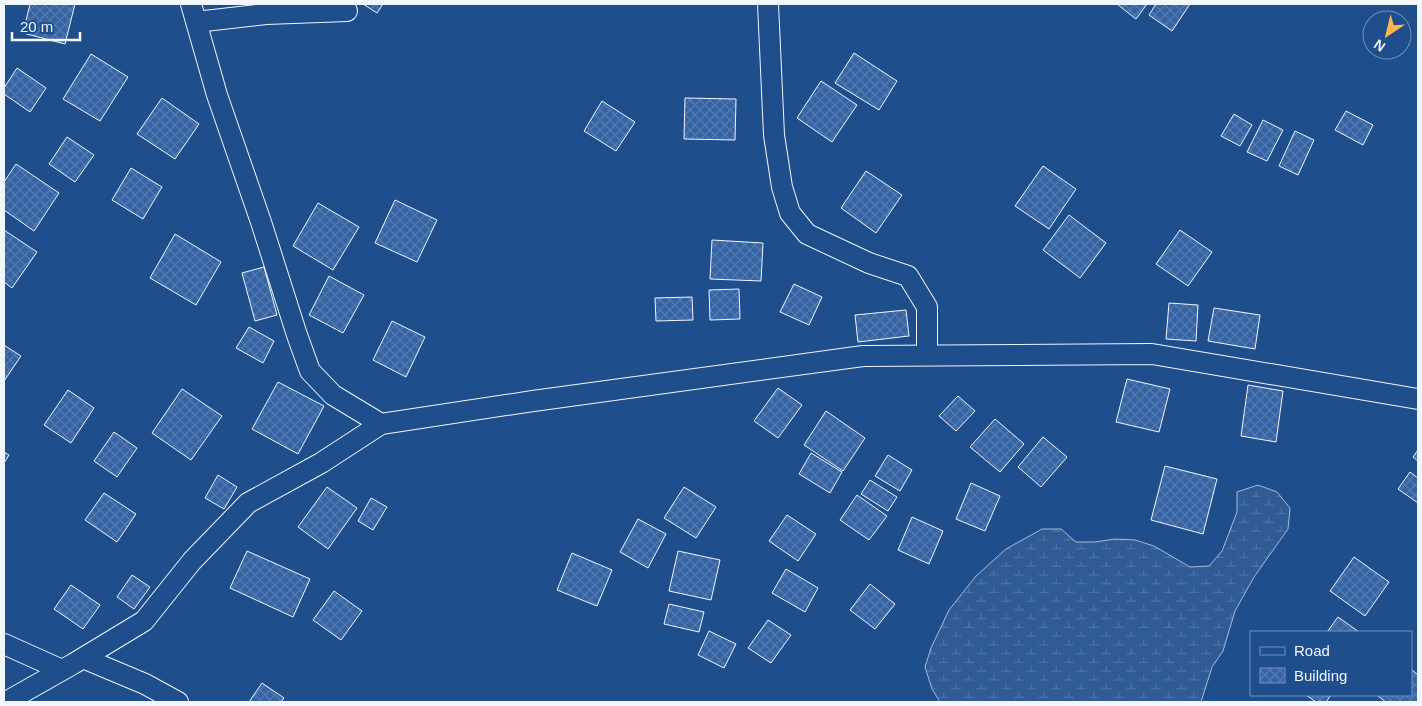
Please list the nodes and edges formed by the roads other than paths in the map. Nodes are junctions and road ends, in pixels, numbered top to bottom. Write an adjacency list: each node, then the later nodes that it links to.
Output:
1 (768, 4): 4 (street)
2 (347, 11): 3 (street)
3 (194, 13): 6 (street)
4 (927, 355): 5 (street); 6 (street)
5 (1418, 399)
6 (381, 424): 8 (street)
7 (4, 644): 9 (street)
8 (82, 658): 9 (street); 11 (street)
9 (62, 670): 10 (street)
10 (6, 702)
11 (178, 702)

